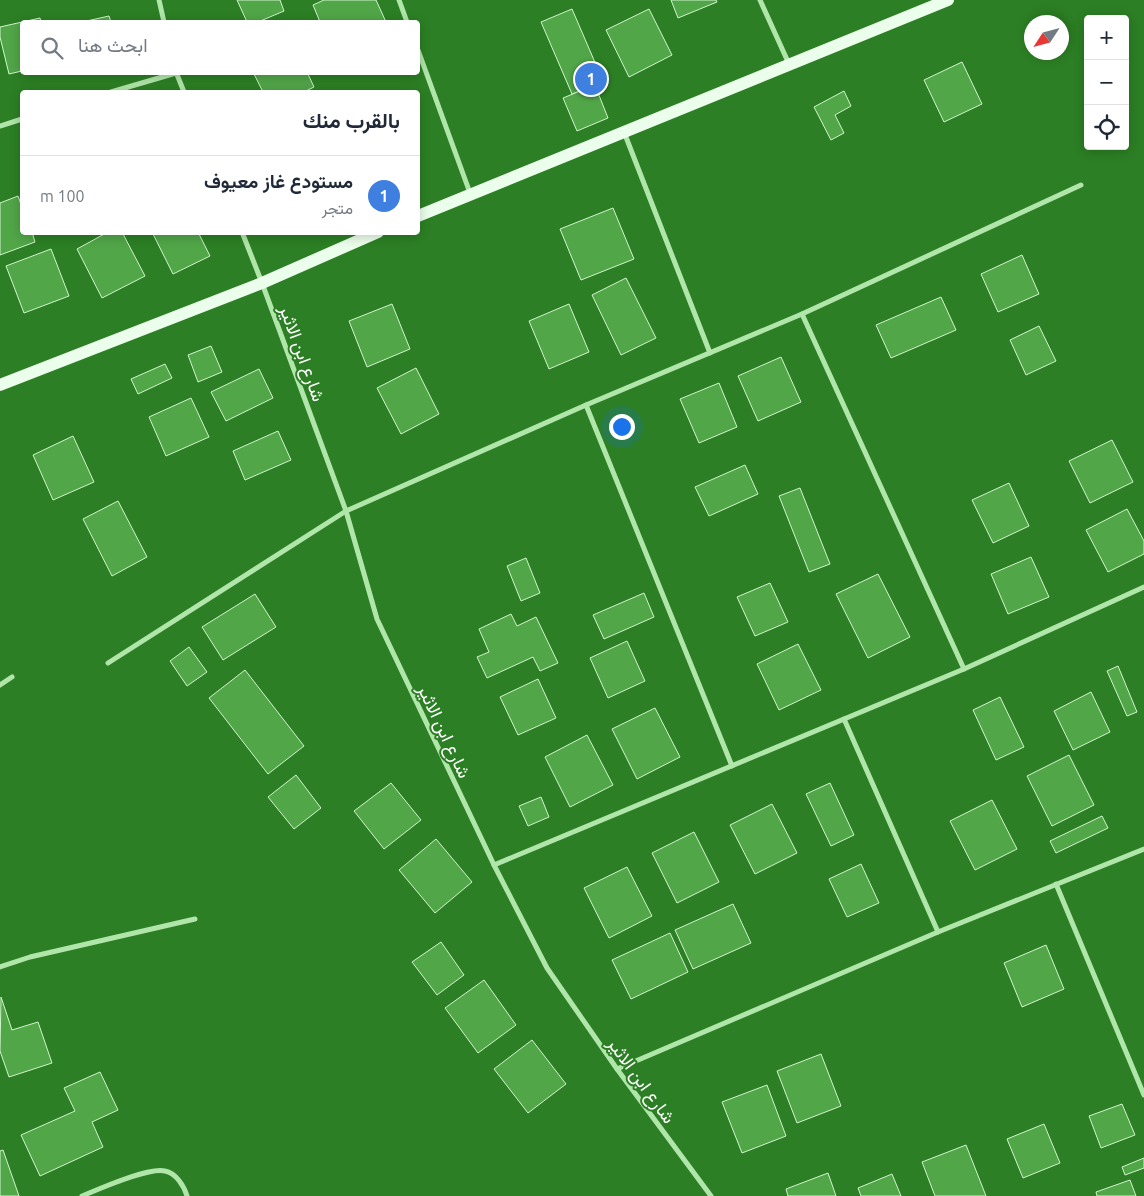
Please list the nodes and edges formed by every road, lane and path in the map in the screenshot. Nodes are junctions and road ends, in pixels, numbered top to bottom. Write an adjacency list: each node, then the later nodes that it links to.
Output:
1 (159, 0): 5 (street)
2 (399, 0): 6 (street)
3 (760, 0): 8 (street)
4 (948, 0): 8 (main road)
5 (164, 20)
6 (406, 20)
7 (420, 56): 17 (street)
8 (789, 64): 15 (main road)
9 (169, 75): 11 (street)
10 (177, 75): 12 (street)
11 (118, 90)
12 (183, 90)
13 (20, 120): 14 (street)
14 (0, 126)
15 (623, 131): 17 (main road); 23 (street)
16 (1081, 185): 22 (street)
17 (470, 193): 18 (main road)
18 (420, 215)
19 (243, 235): 21 (street, شارع ابن الاثير)
20 (371, 235): 21 (main road)
21 (262, 282): 24 (main road); 26 (street, شارع ابن الاثير)
22 (802, 314): 23 (street); 29 (street)
23 (710, 353): 25 (street)
24 (0, 385)
25 (586, 405): 26 (street); 33 (street)
26 (346, 511): 28 (street); 35 (street, شارع ابن الاثير)
27 (1144, 587): 29 (street)
28 (108, 663)
29 (964, 668): 32 (street)
30 (12, 677): 31 (street)
31 (0, 685)
32 (844, 719): 33 (street); 38 (street)
33 (732, 766): 35 (street)
34 (1144, 849): 36 (street)
35 (494, 865): 40 (street, شارع ابن الاثير)
36 (1056, 884): 38 (street); 41 (street)
37 (195, 919): 39 (street)
38 (938, 932): 40 (street)
39 (0, 967)
40 (617, 1069): 44 (street, شارع ابن الاثير)
41 (1144, 1095)
42 (82, 1196): 43 (street)
43 (188, 1196)
44 (711, 1196)

